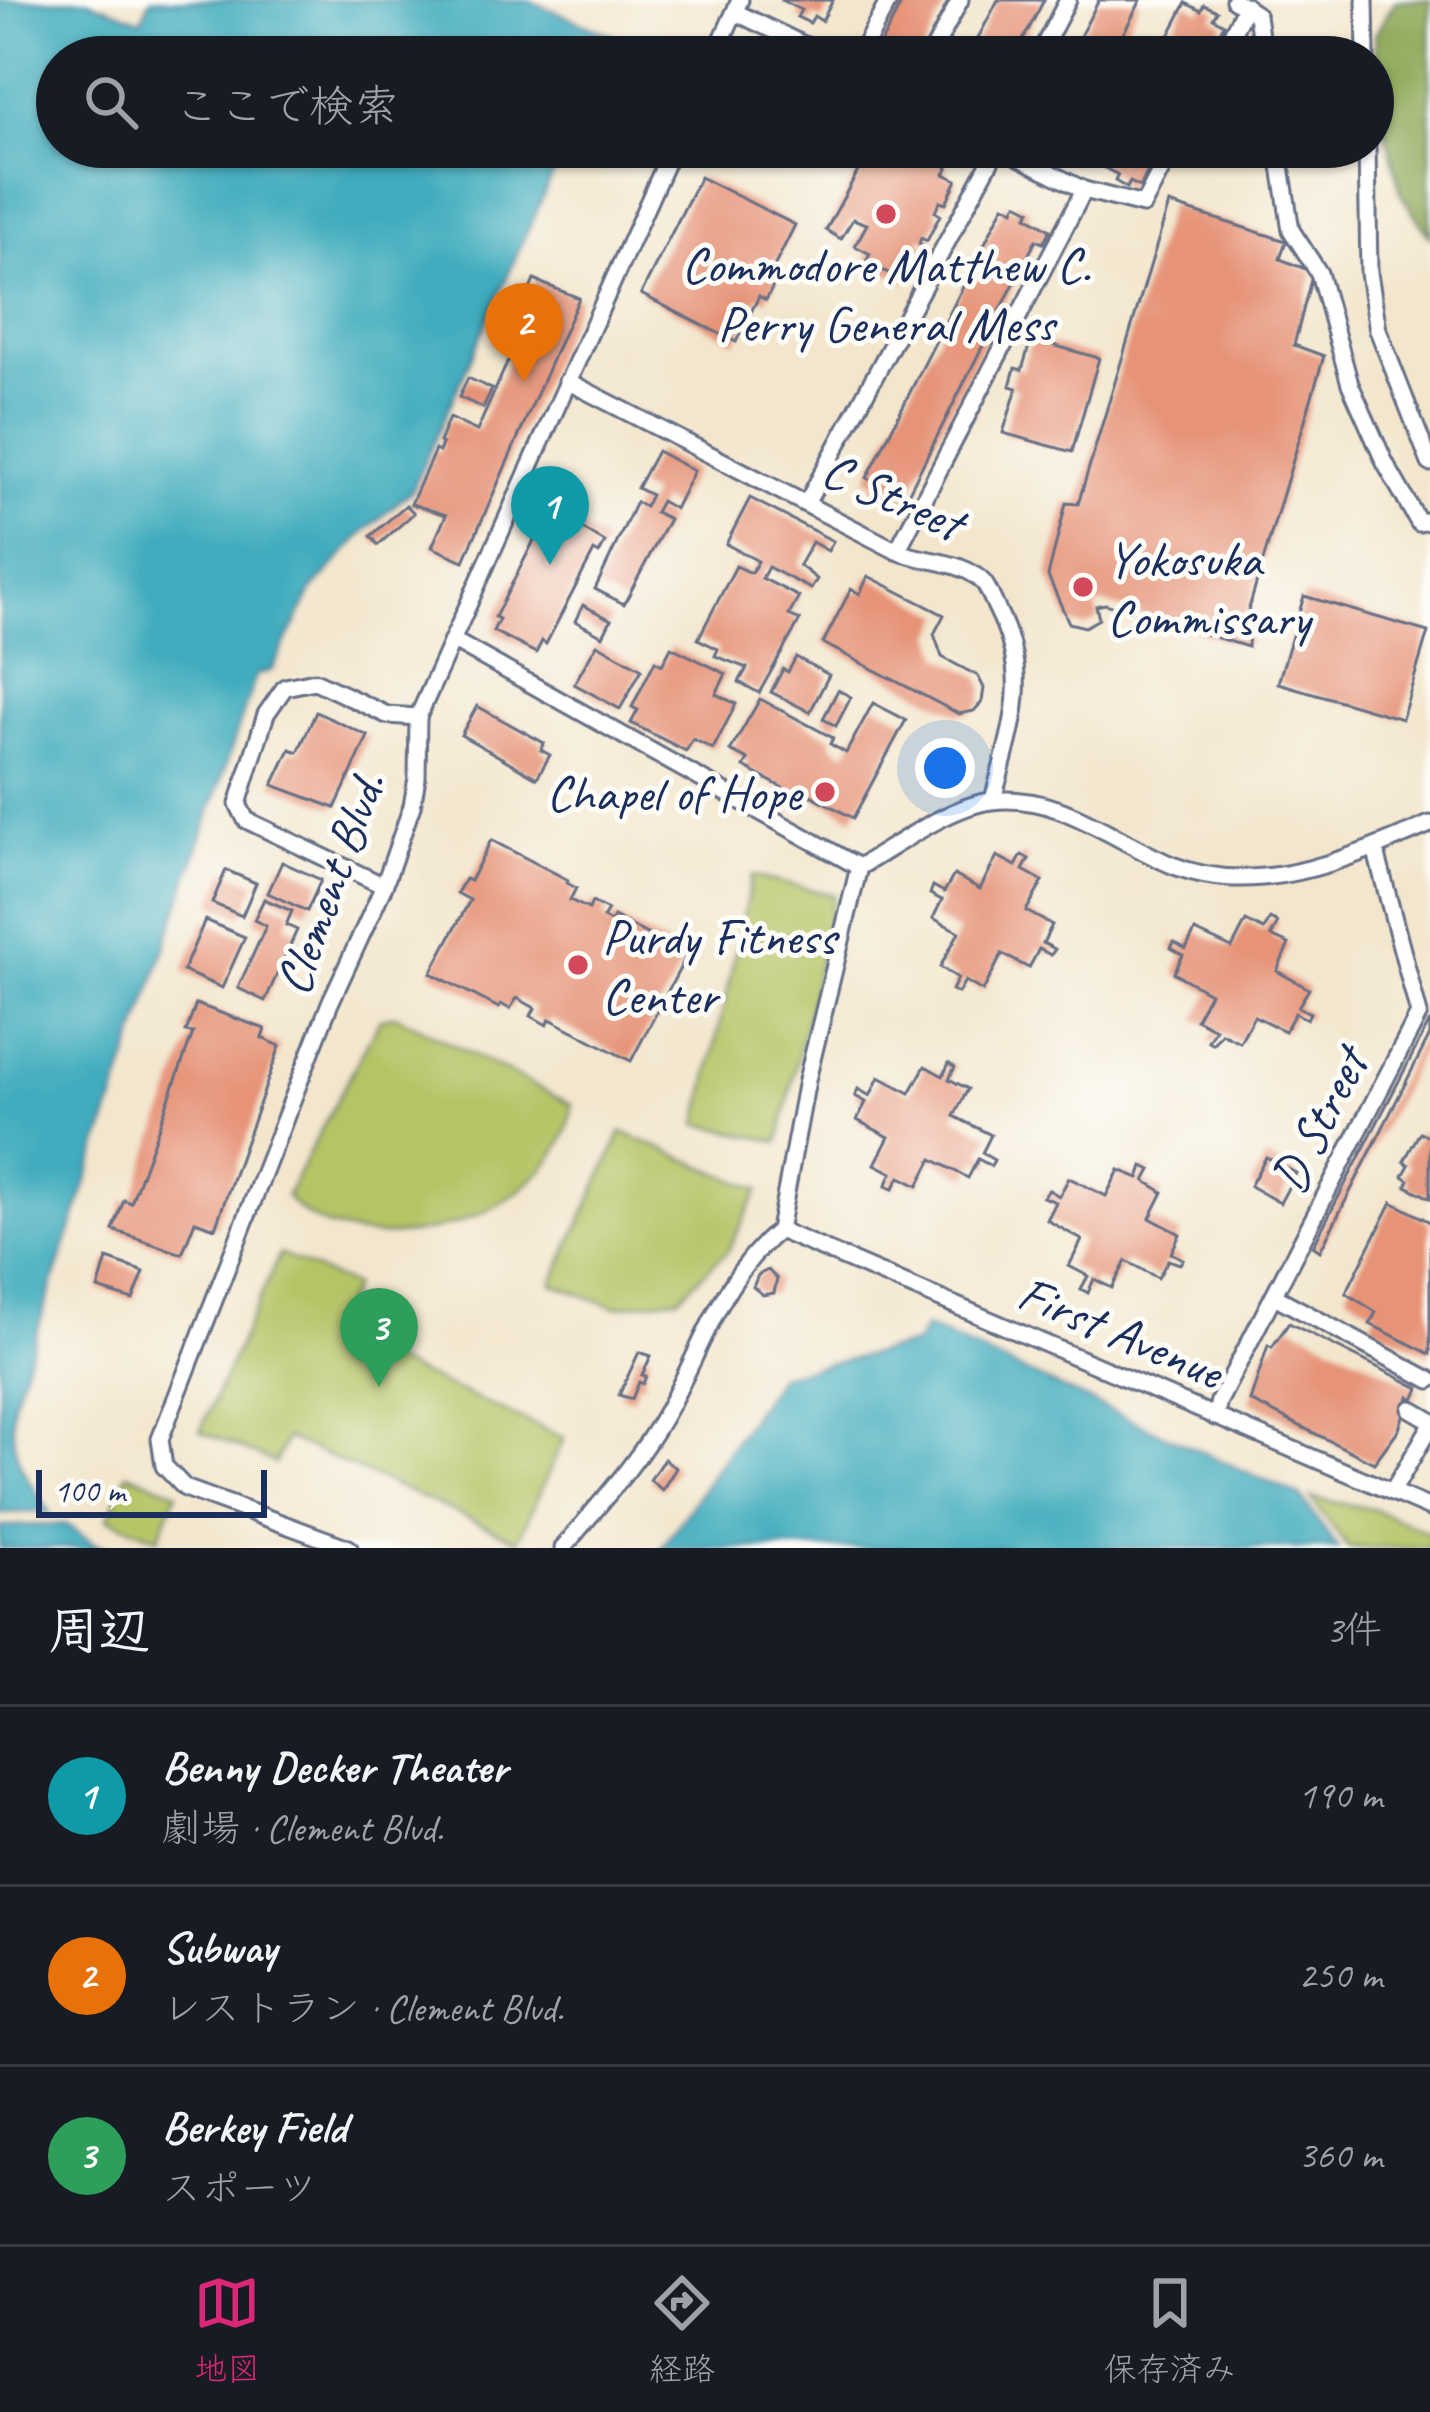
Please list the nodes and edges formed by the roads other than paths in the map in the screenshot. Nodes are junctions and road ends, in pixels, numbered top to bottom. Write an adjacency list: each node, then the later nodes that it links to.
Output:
1 (889, 0): 9 (street)
2 (960, 0): 10 (street)
3 (1068, 0): 11 (street)
4 (1365, 0): 14 (street)
5 (1240, 3): 12 (street); 13 (street)
6 (737, 6): 7 (street); 8 (street)
7 (723, 36)
8 (791, 36)
9 (871, 36)
10 (941, 36)
11 (1049, 36)
12 (1228, 36)
13 (1260, 36)
14 (1366, 36)
15 (663, 168): 22 (street, Clement Blvd.)
16 (987, 168): 24 (street)
17 (1040, 168): 21 (street)
18 (1162, 168): 21 (street)
19 (1281, 168): 25 (street)
20 (1367, 168): 23 (street)
21 (1084, 190): 26 (street)
22 (567, 381): 24 (street, C Street); 27 (street, Clement Blvd.)
23 (1430, 463)
24 (806, 505): 26 (street, C Street)
25 (1430, 520)
26 (897, 551): 29 (street, C Street)
27 (452, 640): 28 (street, Clement Blvd.); 32 (street)
28 (418, 717): 33 (street, Clement Blvd.); 33 (street)
29 (993, 800): 31 (street); 32 (street)
30 (1430, 824): 31 (street)
31 (1375, 848): 35 (street, D Street)
32 (860, 867): 34 (street)
33 (383, 886): 42 (street, Clement Blvd.)
34 (779, 1230): 38 (street, First Avenue); 43 (street)
35 (1276, 1297): 36 (street); 38 (street, D Street)
36 (1430, 1380)
37 (1411, 1409): 39 (street)
38 (1215, 1417): 40 (street, First Avenue)
39 (1430, 1424): 40 (street)
40 (1392, 1492): 41 (street, First Avenue)
41 (1430, 1508)
42 (350, 1548)
43 (563, 1548)

